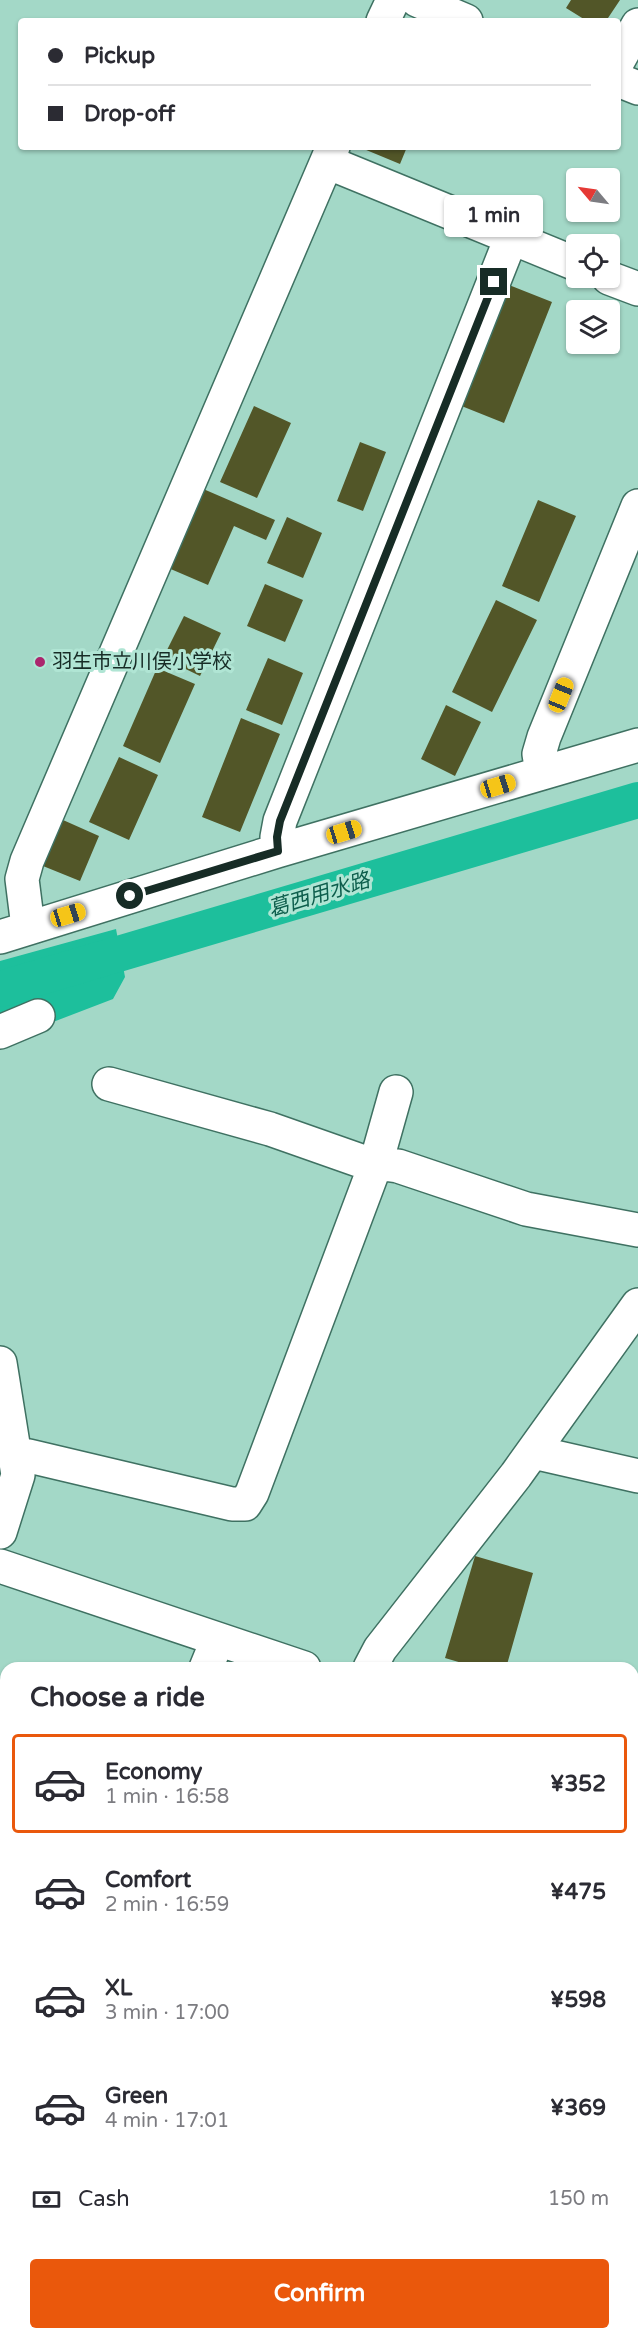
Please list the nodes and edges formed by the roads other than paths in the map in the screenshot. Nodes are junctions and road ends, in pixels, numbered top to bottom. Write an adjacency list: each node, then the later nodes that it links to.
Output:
1 (393, 0): 3 (street)
2 (417, 0): 4 (street)
3 (384, 18)
4 (459, 18)
5 (638, 26): 6 (street)
6 (621, 56)
7 (621, 81): 8 (street)
8 (638, 88)
9 (330, 154): 10 (street); 18 (street)
10 (511, 238): 11 (street); 17 (street)
11 (566, 260)
12 (620, 282): 13 (street)
13 (638, 289)
14 (638, 506): 16 (street)
15 (638, 745): 16 (street)
16 (542, 773): 17 (street)
17 (278, 851): 18 (street)
18 (14, 932)
19 (38, 1016): 20 (street)
20 (0, 1032)
21 (109, 1084): 23 (street)
22 (396, 1092): 23 (street)
23 (376, 1163): 24 (street); 28 (street)
24 (638, 1230)
25 (638, 1305): 27 (street)
26 (0, 1363): 28 (street)
27 (533, 1452): 29 (street); 34 (street)
28 (15, 1455): 30 (street)
29 (638, 1476)
30 (0, 1532)
31 (0, 1566): 32 (street)
32 (212, 1654): 33 (street)
33 (265, 1662)
34 (373, 1662)

